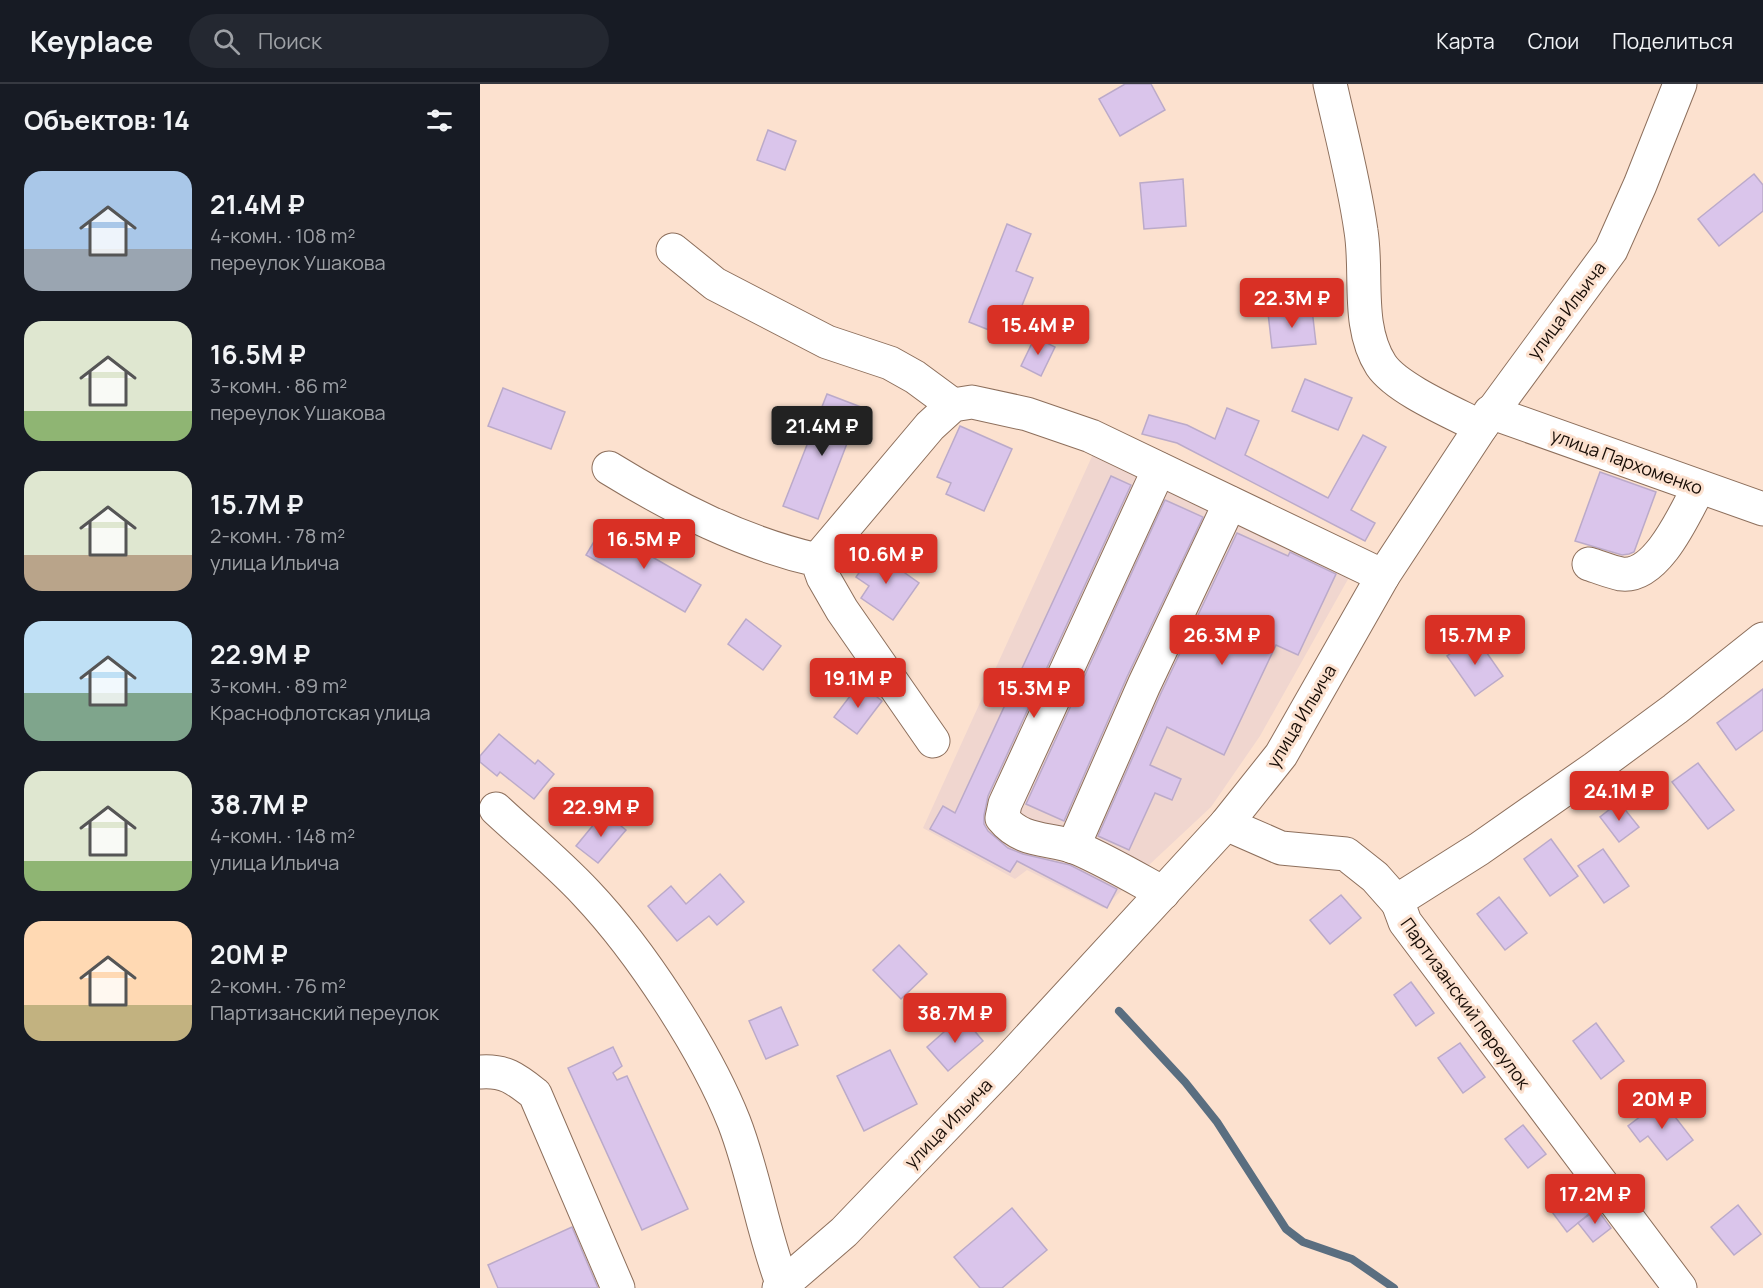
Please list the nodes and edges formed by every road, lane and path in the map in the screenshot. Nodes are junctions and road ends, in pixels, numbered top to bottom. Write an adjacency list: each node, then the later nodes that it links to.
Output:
1 (1330, 84): 5 (street, улица Пархоменко)
2 (1680, 84): 5 (street, улица Ильича)
3 (673, 250): 4 (street)
4 (953, 405): 7 (street); 11 (street)
5 (1485, 420): 8 (street, улица Пархоменко); 13 (street, улица Ильича)
6 (609, 468): 11 (street)
7 (1159, 469): 9 (street); 18 (street)
8 (1700, 487): 10 (street, улица Пархоменко); 12 (street)
9 (1230, 503): 13 (street); 18 (street)
10 (1763, 509)
11 (817, 560): 15 (street)
12 (1589, 564)
13 (1383, 576): 17 (street, улица Ильича)
14 (1763, 639): 20 (street, Партизанский переулок)
15 (933, 741)
16 (496, 809): 22 (street)
17 (1226, 824): 19 (street, улица Ильича); 20 (street)
18 (1073, 847): 19 (street)
19 (1162, 893): 22 (street, улица Ильича)
20 (1398, 903): 24 (street, Партизанский переулок)
21 (480, 1072): 23 (street)
22 (782, 1287)
23 (618, 1288)
24 (1680, 1288)

